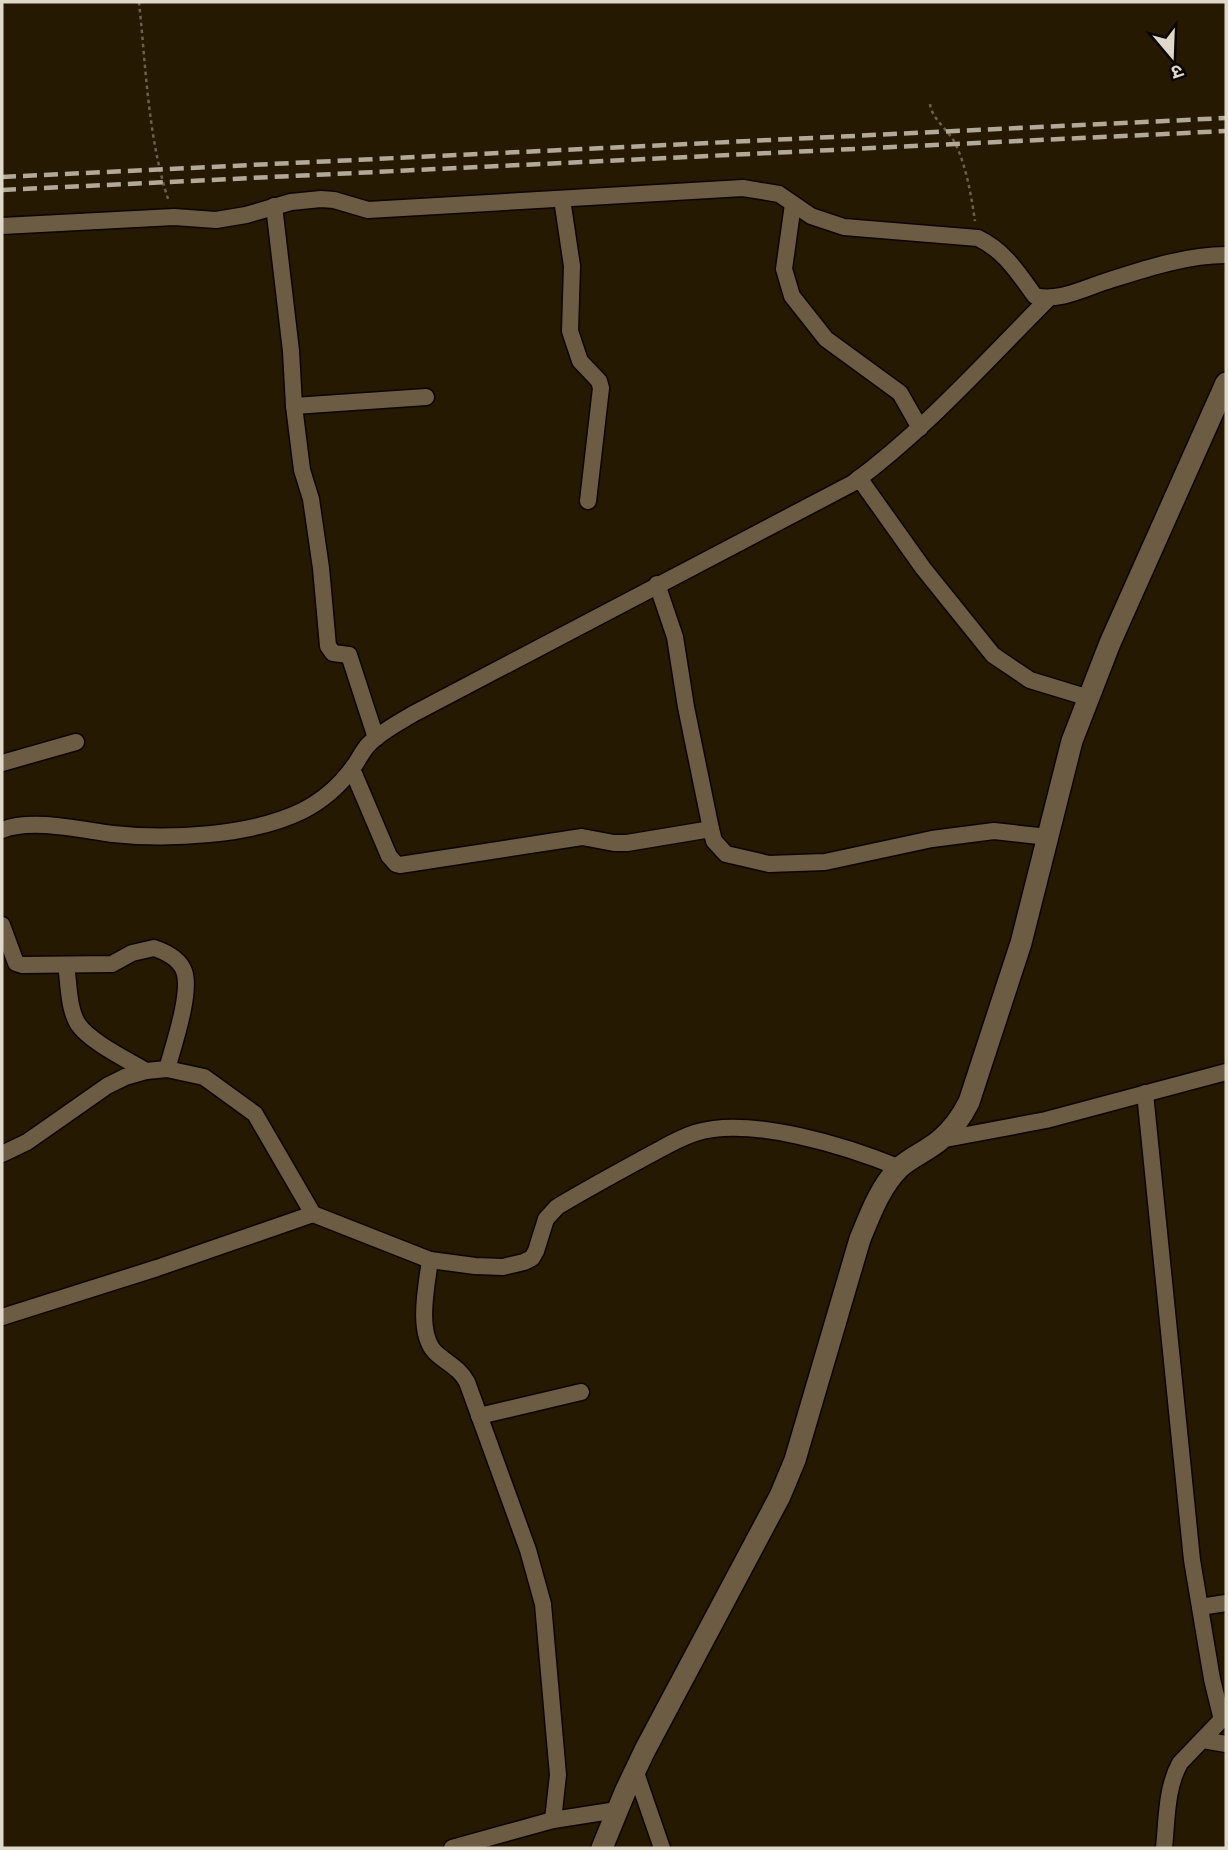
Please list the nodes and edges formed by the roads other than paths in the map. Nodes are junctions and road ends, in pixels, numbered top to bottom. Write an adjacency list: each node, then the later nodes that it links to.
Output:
1 (562, 199): 2 (street); 3 (street); 12 (street)
2 (793, 204): 6 (street); 10 (street)
3 (274, 206): 4 (street); 9 (street)
4 (2, 226)
5 (1226, 255): 6 (street)
6 (1049, 298): 10 (street)
7 (1226, 383): 14 (street)
8 (426, 397): 9 (street)
9 (294, 406): 15 (street)
10 (920, 428): 11 (street)
11 (859, 478): 13 (street); 14 (street)
12 (588, 501)
13 (657, 584): 15 (street); 19 (street)
14 (1089, 698): 21 (street)
15 (376, 738): 18 (street)
16 (76, 742): 17 (street)
17 (2, 764)
18 (352, 769): 19 (street); 20 (street)
19 (711, 829): 21 (street)
20 (2, 830)
21 (1048, 837): 28 (street)
22 (2, 925): 23 (street)
23 (66, 965): 24 (street); 25 (street)
24 (167, 1069): 25 (street); 31 (street)
25 (146, 1071): 29 (street)
26 (1226, 1072): 27 (street)
27 (1145, 1093): 28 (street); 37 (street)
28 (940, 1140): 30 (street)
29 (2, 1154)
30 (900, 1168): 32 (street); 41 (street)
31 (313, 1214): 32 (street); 33 (street)
32 (430, 1260): 35 (street)
33 (2, 1317)
34 (581, 1392): 35 (street)
35 (479, 1416): 43 (street)
36 (1226, 1603): 37 (street)
37 (1200, 1607): 38 (street)
38 (1224, 1718): 39 (street)
39 (1203, 1740): 40 (street); 47 (street)
40 (1226, 1744)
41 (635, 1770): 42 (street); 46 (street)
42 (617, 1810): 43 (street); 45 (street)
43 (553, 1820): 44 (street)
44 (452, 1848)
45 (602, 1848)
46 (662, 1848)
47 (1164, 1848)

